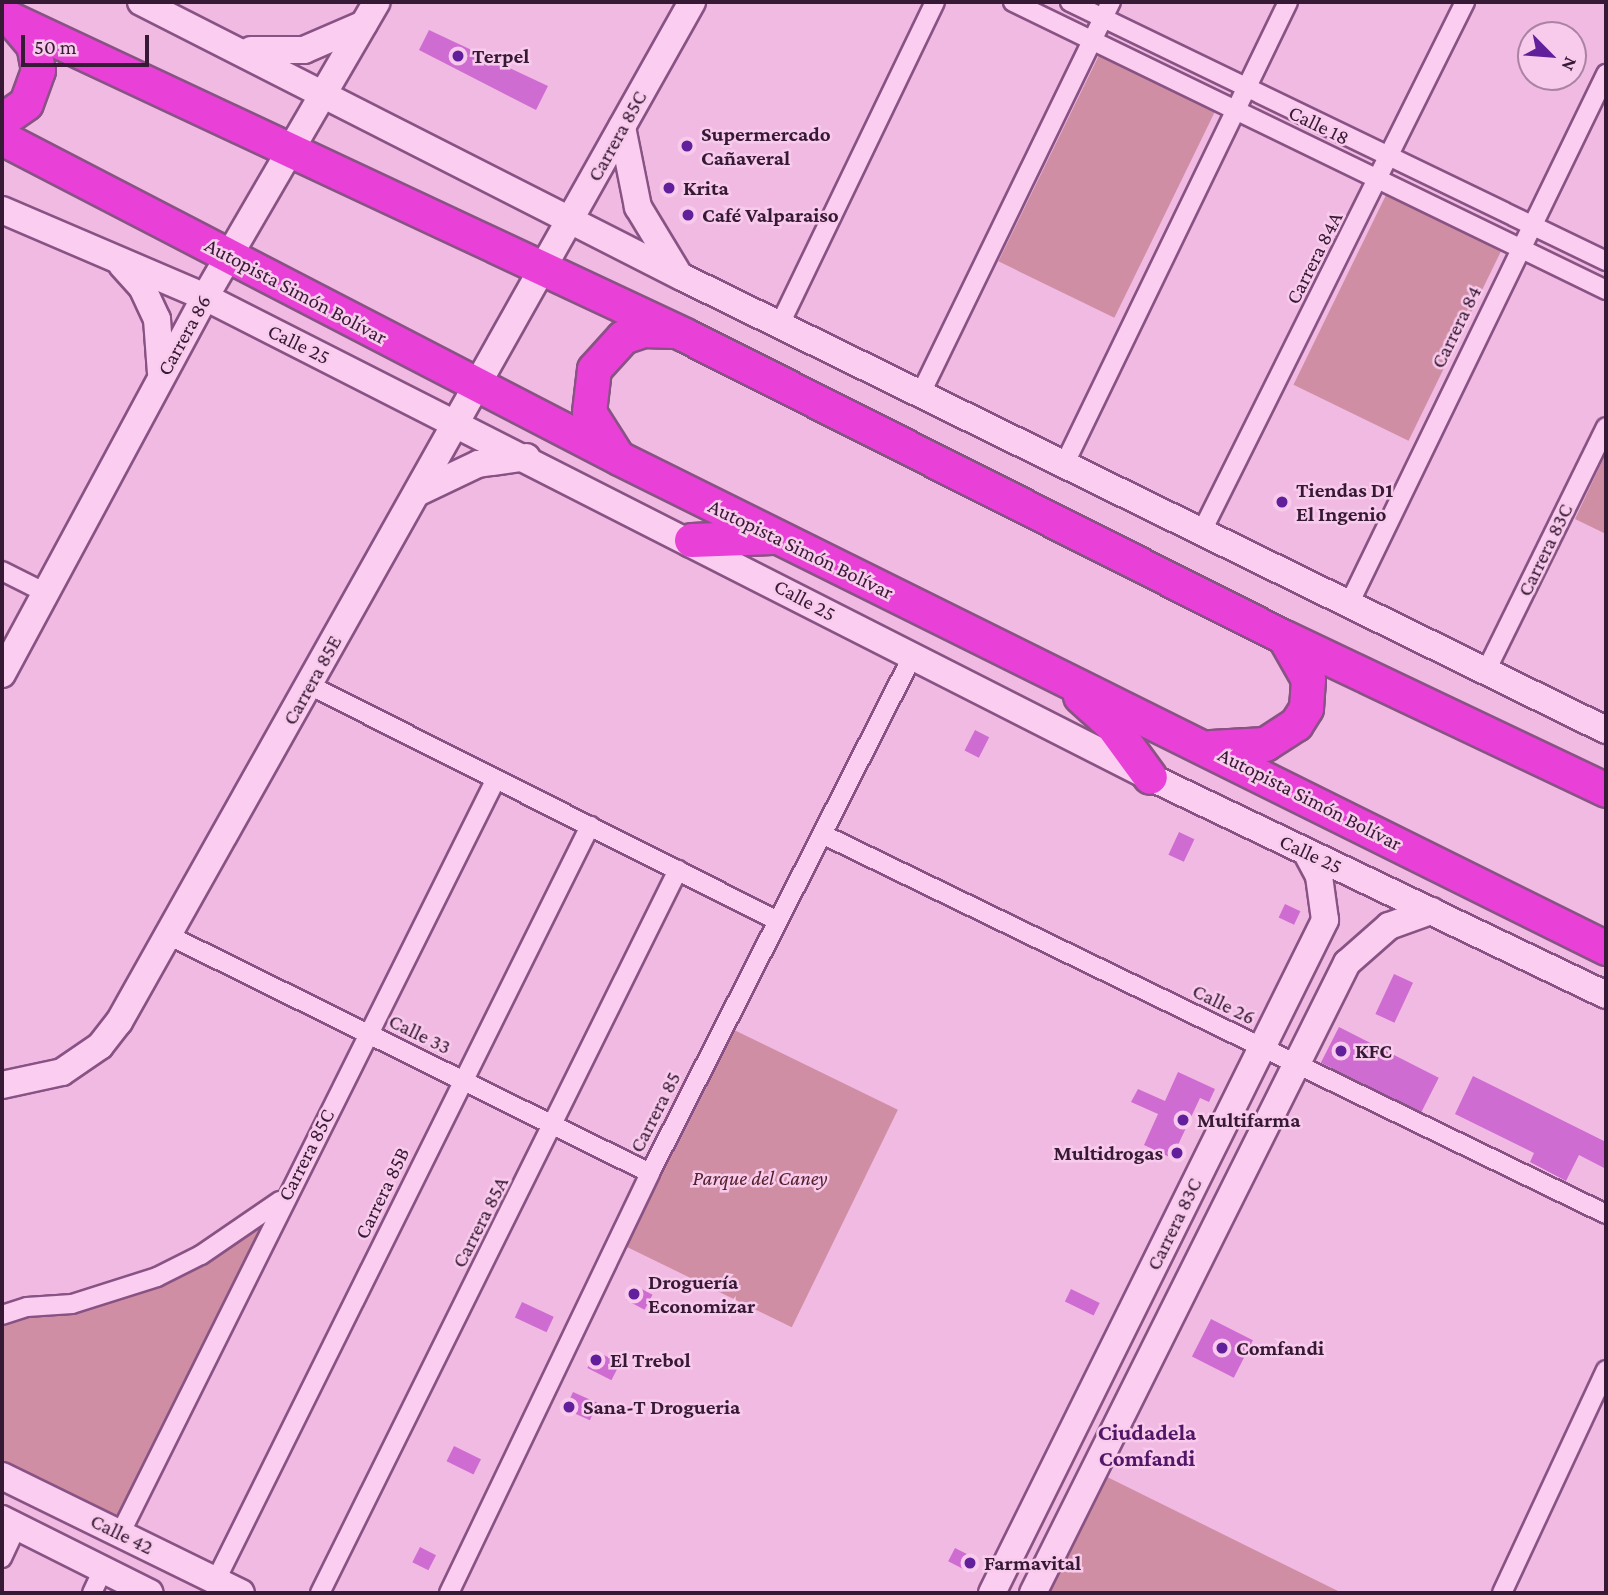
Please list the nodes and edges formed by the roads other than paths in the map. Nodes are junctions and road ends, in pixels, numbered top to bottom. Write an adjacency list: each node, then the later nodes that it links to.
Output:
1 (141, 2): 12 (street)
2 (692, 2): 18 (street, Carrera 85C)
3 (935, 2): 34 (street)
4 (1013, 2): 11 (street, Calle 18)
5 (1070, 2): 8 (street, Calle 18)
6 (1288, 2): 14 (street)
7 (1465, 2): 21 (street, Carrera 84A)
8 (1107, 10): 11 (street); 14 (street, Calle 18)
9 (371, 12): 12 (street); 15 (street, Carrera 86)
10 (6, 17): 17 (highway); 20 (highway)
11 (1092, 40): 16 (street, Calle 18); 38 (street)
12 (230, 46): 15 (street)
13 (1606, 74): 25 (street, Carrera 84)
14 (1247, 87): 16 (street); 21 (street, Calle 18)
15 (326, 93): 20 (street, Carrera 86); 24 (street)
16 (1235, 110): 22 (street, Calle 18); 43 (street)
17 (2, 120)
18 (622, 127): 24 (street, Carrera 85C); 31 (street)
19 (2, 138): 27 (highway, Autopista Simón Bolívar)
20 (292, 151): 27 (street, Carrera 86); 30 (highway)
21 (1390, 157): 22 (street, Carrera 84A); 25 (street, Calle 18)
22 (1379, 180): 26 (street, Calle 18); 45 (street, Carrera 84A)
23 (2, 210): 28 (street, Calle 25)
24 (572, 217): 30 (street, Carrera 85C); 31 (street)
25 (1531, 225): 26 (street, Carrera 84); 29 (street, Calle 18)
26 (1520, 248): 32 (street, Calle 18); 50 (street, Carrera 84)
27 (230, 255): 33 (street, Carrera 86); 37 (highway, Autopista Simón Bolívar)
28 (117, 259): 33 (street, Calle 25); 36 (street)
29 (1606, 261)
30 (542, 270): 35 (highway); 37 (street, Carrera 85E)
31 (681, 277): 34 (street)
32 (1606, 290)
33 (205, 297): 36 (street, Carrera 86); 39 (street, Calle 25)
34 (780, 324): 38 (street)
35 (685, 335): 42 (highway); 51 (highway)
36 (160, 379): 49 (street, Carrera 86)
37 (477, 386): 39 (street, Carrera 85E); 42 (highway, Autopista Simón Bolívar)
38 (920, 395): 43 (street)
39 (457, 422): 41 (street, Calle 25); 44 (street, Carrera 85E)
40 (1606, 426): 54 (street, Carrera 83C)
41 (528, 457): 44 (street); 47 (street, Calle 25)
42 (619, 458): 46 (highway, Autopista Simón Bolívar)
43 (1064, 464): 45 (street)
44 (417, 493): 56 (street, Carrera 85E)
45 (1201, 533): 50 (street)
46 (776, 537): 47 (highway); 53 (highway, Autopista Simón Bolívar)
47 (691, 540): 52 (street, Calle 25)
48 (2, 571): 49 (street)
49 (46, 593): 55 (street, Carrera 86)
50 (1350, 602): 54 (street)
51 (1284, 637): 58 (highway); 61 (highway)
52 (912, 657): 59 (street, Calle 25); 63 (street, Carrera 85)
53 (1038, 666): 58 (highway, Autopista Simón Bolívar); 59 (highway)
54 (1485, 673): 57 (street)
55 (2, 674)
56 (309, 685): 60 (street); 68 (street, Carrera 85E)
57 (1606, 730)
58 (1209, 747): 69 (highway, Autopista Simón Bolívar)
59 (1150, 777): 64 (street, Calle 25)
60 (496, 779): 62 (street); 71 (street, Carrera 85C)
61 (1606, 790)
62 (590, 826): 65 (street); 74 (street, Carrera 85B)
63 (822, 834): 67 (street, Carrera 85); 72 (street, Calle 26)
64 (1306, 852): 66 (street, Calle 25); 72 (street, Carrera 83C)
65 (678, 870): 67 (street); 76 (street, Carrera 85A)
66 (1431, 911): 70 (street, Calle 25); 73 (street, Carrera 83C)
67 (778, 921): 77 (street, Carrera 85)
68 (170, 936): 71 (street, Calle 33); 75 (street, Carrera 85E)
69 (1606, 948)
70 (1606, 995)
71 (369, 1034): 74 (street, Calle 33); 78 (street, Carrera 85C)
72 (1262, 1048): 73 (street, Calle 26); 82 (street, Carrera 83C)
73 (1295, 1064): 79 (street, Calle 26); 83 (street, Carrera 83C)
74 (462, 1080): 76 (street, Calle 33); 90 (street, Carrera 85B)
75 (2, 1085)
76 (554, 1126): 77 (street, Calle 33); 94 (street, Carrera 85A)
77 (650, 1173): 95 (street, Carrera 85)
78 (283, 1199): 80 (street); 88 (street, Carrera 85C)
79 (1606, 1214)
80 (2, 1315)
81 (1606, 1370): 98 (street)
82 (1074, 1426): 83 (street); 85 (street, Carrera 83C)
83 (1106, 1444): 86 (street, Carrera 83C)
84 (2, 1476): 88 (street, Calle 42)
85 (1035, 1506): 86 (street); 96 (street, Carrera 83C)
86 (1068, 1522): 97 (street, Carrera 83C)
87 (9, 1523): 89 (street); 91 (street, Calle 42)
88 (120, 1534): 90 (street, Calle 42)
89 (2, 1558)
90 (216, 1580): 93 (street, Calle 42)
91 (97, 1581): 92 (street, Calle 42)
92 (150, 1593)
93 (241, 1593)
94 (320, 1593)
95 (449, 1593)
96 (992, 1593)
97 (1033, 1593)
98 (1502, 1593)

